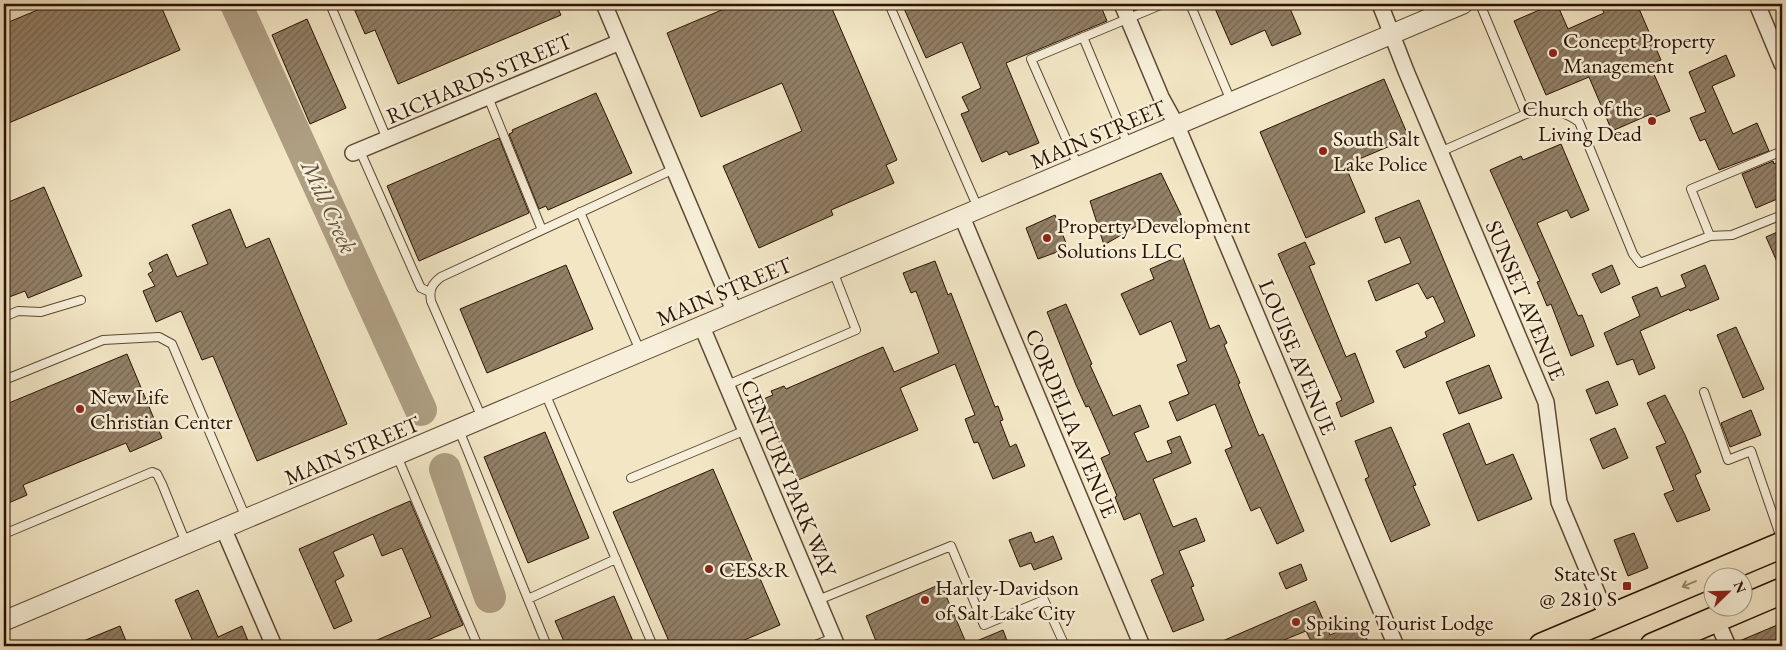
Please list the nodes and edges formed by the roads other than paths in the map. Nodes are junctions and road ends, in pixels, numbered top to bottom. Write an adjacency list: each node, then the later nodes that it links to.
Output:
1 (330, 4): 20 (lane)
2 (604, 4): 14 (street)
3 (889, 4): 27 (lane)
4 (1122, 4): 11 (street, LOUISE AVENUE)
5 (1163, 4): 11 (lane)
6 (1190, 4): 17 (lane)
7 (1380, 4): 12 (street, SUNSET AVENUE)
8 (1463, 4): 12 (street, MAIN STREET)
9 (1480, 4): 18 (lane)
10 (1757, 4): 15 (street)
11 (1128, 18): 13 (lane); 19 (street, LOUISE AVENUE)
12 (1393, 34): 17 (street, MAIN STREET); 24 (street, SUNSET AVENUE)
13 (1083, 37): 21 (lane); 25 (lane)
14 (620, 42): 16 (street, RICHARDS STREET); 26 (street)
15 (1782, 64)
16 (488, 97): 20 (street, RICHARDS STREET); 31 (lane)
17 (1231, 103): 19 (street, MAIN STREET)
18 (1526, 114): 24 (lane); 32 (lane)
19 (1177, 126): 21 (street, MAIN STREET); 70 (street, LOUISE AVENUE)
20 (387, 139): 23 (street, RICHARDS STREET)
21 (1128, 146): 25 (street, MAIN STREET)
22 (1782, 151): 32 (lane)
23 (357, 152): 34 (lane)
24 (1440, 152): 59 (street, SUNSET AVENUE)
25 (1079, 168): 27 (street, MAIN STREET)
26 (674, 169): 28 (lane); 36 (street)
27 (979, 210): 30 (street, MAIN STREET)
28 (580, 212): 31 (lane); 39 (lane)
29 (1782, 215): 32 (lane)
30 (962, 217): 33 (street, MAIN STREET); 69 (street, CORDELIA AVENUE)
31 (542, 230): 34 (lane)
32 (1710, 236)
33 (833, 271): 36 (street, MAIN STREET); 41 (lane)
34 (430, 292): 44 (lane)
35 (81, 300): 37 (lane)
36 (735, 313): 38 (street, MAIN STREET)
37 (4, 317)
38 (702, 327): 39 (street, MAIN STREET); 41 (street, CENTURY PARK WAY)
39 (641, 353): 43 (street, MAIN STREET)
40 (4, 380): 49 (lane)
41 (727, 385): 46 (street, CENTURY PARK WAY)
42 (1704, 392): 52 (lane)
43 (545, 393): 44 (street, MAIN STREET); 55 (lane)
44 (483, 420): 45 (street, MAIN STREET)
45 (459, 430): 47 (street, MAIN STREET); 57 (lane)
46 (746, 430): 48 (lane); 58 (street, CENTURY PARK WAY)
47 (397, 456): 49 (street, MAIN STREET); 64 (lane)
48 (631, 478)
49 (247, 520): 50 (street, MAIN STREET)
50 (224, 530): 53 (street, MAIN STREET); 63 (street)
51 (4, 534): 53 (lane)
52 (1782, 541)
53 (187, 545): 61 (street, MAIN STREET)
54 (1782, 545): 59 (main road, one-way to 59)
55 (616, 559): 57 (lane); 66 (lane)
56 (1782, 591): 60 (main road)
57 (528, 599): 65 (lane)
58 (818, 600): 62 (street, CENTURY PARK WAY); 68 (lane)
59 (1608, 618): 71 (main road)
60 (1716, 619): 72 (main road); 73 (street)
61 (4, 621)
62 (835, 642): 67 (lane)
63 (274, 646)
64 (478, 646)
65 (547, 646)
66 (653, 646)
67 (813, 646)
68 (1065, 646)
69 (1142, 646)
70 (1396, 646)
71 (1542, 646)
72 (1653, 646)
73 (1728, 646)

